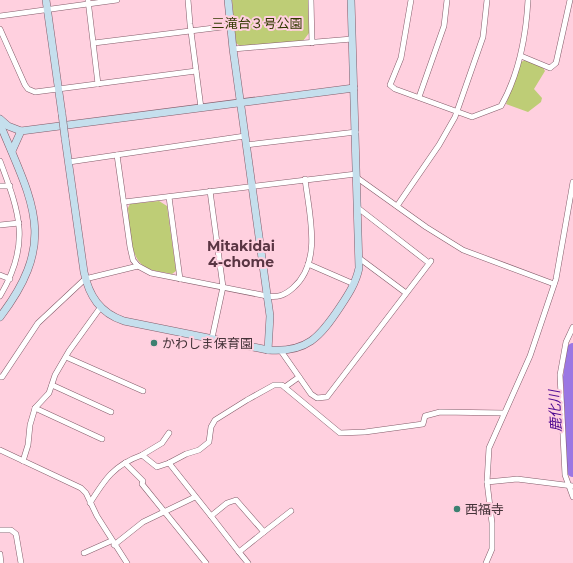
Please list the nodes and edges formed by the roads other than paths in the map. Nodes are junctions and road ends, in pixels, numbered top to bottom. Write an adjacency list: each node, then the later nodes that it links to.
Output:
1 (46, 0): 13 (street)
2 (117, 0): 12 (street)
3 (188, 0): 17 (street)
4 (228, 0): 15 (street)
5 (311, 0): 20 (street)
6 (351, 0): 18 (street)
7 (411, 0): 27 (street)
8 (447, 0): 27 (street)
9 (487, 0): 30 (street)
10 (528, 0): 22 (street)
11 (570, 0): 22 (street)
12 (88, 2): 13 (street); 19 (street)
13 (48, 10): 14 (street); 26 (street)
14 (0, 16)
15 (230, 26): 17 (street); 21 (street)
16 (0, 29): 26 (street)
17 (191, 31): 19 (street); 23 (street)
18 (352, 39): 20 (street); 25 (street)
19 (94, 43): 24 (street)
20 (312, 43): 21 (street)
21 (233, 49): 28 (street)
22 (521, 56): 30 (street)
23 (196, 70): 24 (street); 29 (street)
24 (98, 84): 26 (street)
25 (354, 88): 28 (street); 34 (street)
26 (59, 90): 41 (street, bridge)
27 (419, 97): 30 (street)
28 (241, 102): 29 (street); 36 (street)
29 (201, 108): 33 (street)
30 (457, 111): 52 (street)
31 (0, 119): 33 (street)
32 (0, 124): 35 (street)
33 (21, 131): 38 (street)
34 (356, 132): 37 (street); 42 (street)
35 (2, 135): 38 (street)
36 (244, 136): 37 (street); 39 (street)
37 (246, 145): 45 (street)
38 (12, 151): 70 (street)
39 (117, 155): 41 (street); 51 (street)
40 (0, 161): 47 (street)
41 (68, 162): 61 (street)
42 (356, 175): 43 (street); 52 (street); 53 (street)
43 (305, 179): 45 (street); 57 (street)
44 (573, 182): 48 (street)
45 (252, 185): 49 (street); 68 (street)
46 (0, 186): 47 (street)
47 (10, 186): 54 (street)
48 (572, 188): 64 (street)
49 (210, 191): 50 (street); 65 (street)
50 (169, 197): 51 (street); 62 (street)
51 (124, 202): 58 (street)
52 (397, 206): 64 (street)
53 (358, 208): 56 (street); 66 (street)
54 (19, 223): 55 (street); 60 (street)
55 (0, 225)
56 (359, 258): 63 (street); 66 (street)
57 (308, 264): 63 (street); 68 (street)
58 (138, 266): 61 (street); 62 (street)
59 (0, 275): 60 (street)
60 (10, 279): 67 (street)
61 (85, 279): 69 (street); 76 (street)
62 (180, 279): 65 (street)
63 (354, 284): 74 (street)
64 (554, 284): 83 (street)
65 (223, 287): 68 (street); 72 (street)
66 (406, 293): 77 (street)
67 (0, 296)
68 (267, 296): 73 (street)
69 (100, 308): 72 (street); 75 (street)
70 (0, 317)
71 (573, 327): 92 (street)
72 (212, 338): 73 (street)
73 (268, 350): 74 (street)
74 (281, 351): 77 (street)
75 (66, 357): 78 (street); 80 (street)
76 (0, 377)
77 (298, 377): 79 (street)
78 (52, 385): 81 (street); 82 (street)
79 (284, 387): 83 (street); 90 (street)
80 (143, 391)
81 (35, 408): 85 (street); 88 (street)
82 (111, 412)
83 (504, 413): 91 (street)
84 (169, 432): 87 (street)
85 (102, 439)
86 (0, 450): 88 (street)
87 (142, 454): 89 (street); 90 (street)
88 (23, 461): 95 (street)
89 (125, 463): 95 (street); 97 (street)
90 (169, 463): 93 (street)
91 (487, 482): 92 (street); 110 (street)
92 (571, 486): 94 (street)
93 (195, 497): 97 (street); 98 (street)
94 (573, 497)
95 (90, 503): 101 (street)
96 (291, 511): 100 (street)
97 (165, 512): 101 (street); 108 (street)
98 (210, 516): 100 (street); 102 (street)
99 (0, 530): 106 (street)
100 (264, 532): 102 (street)
101 (113, 543): 103 (street); 107 (street)
102 (239, 552): 109 (street)
103 (84, 553)
104 (0, 554): 105 (street)
105 (1, 563)
106 (21, 563)
107 (127, 563)
108 (206, 563)
109 (248, 563)
110 (486, 563)

